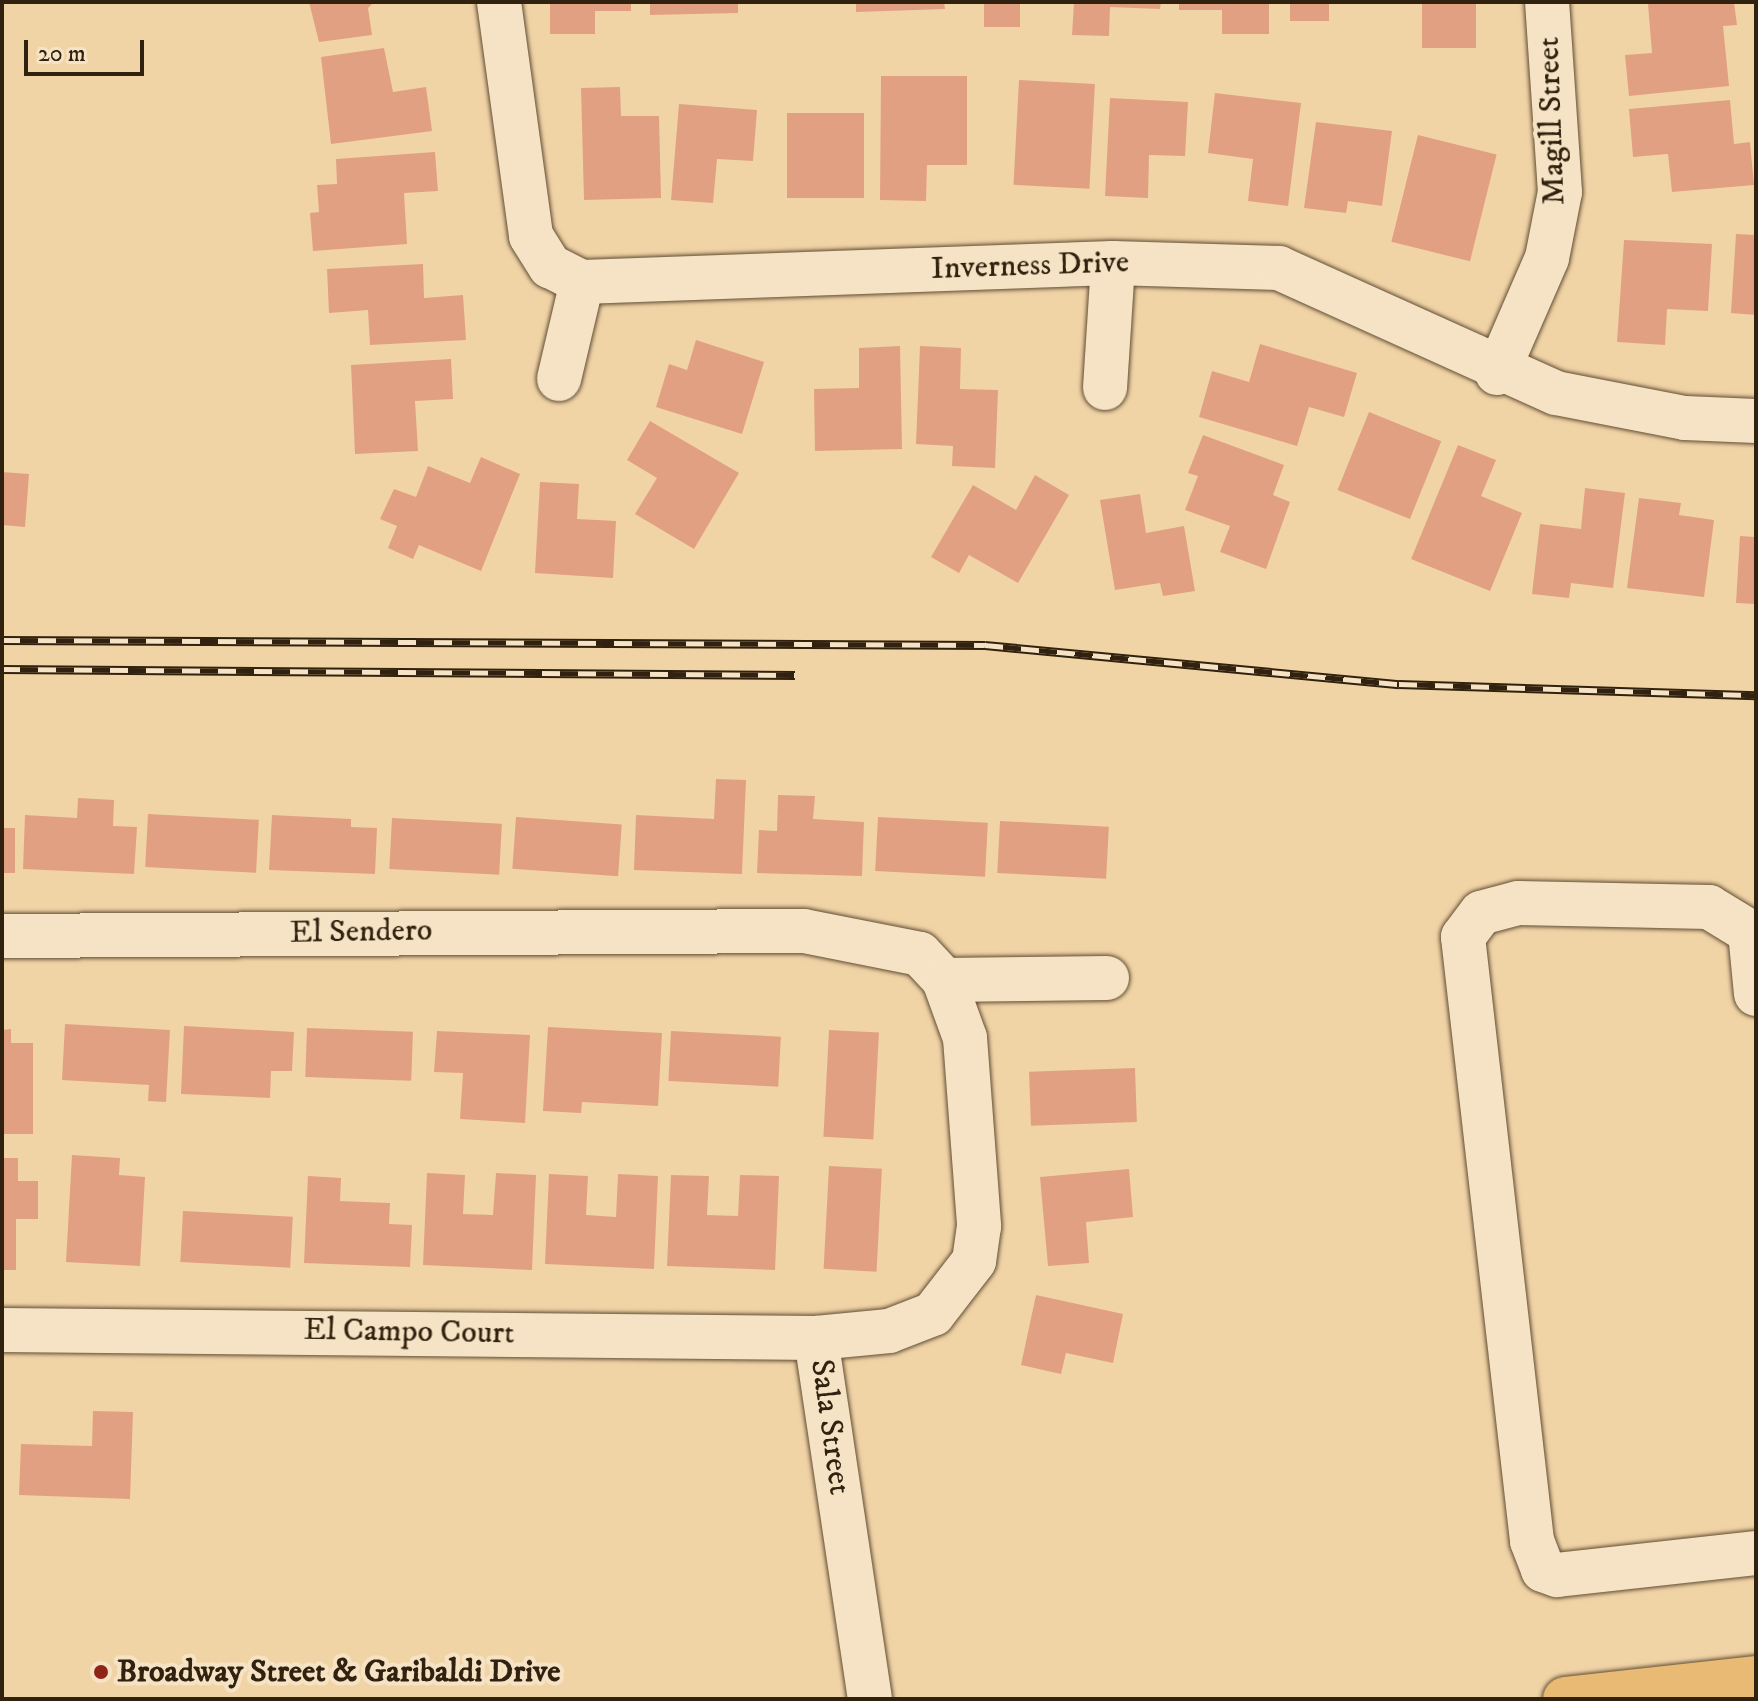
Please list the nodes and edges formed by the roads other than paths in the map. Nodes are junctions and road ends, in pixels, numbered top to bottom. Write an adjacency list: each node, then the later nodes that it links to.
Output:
1 (499, 2): 4 (street)
2 (1547, 2): 5 (street, Magill Street)
3 (1113, 263): 4 (street, Inverness Drive); 5 (street, Inverness Drive); 7 (street)
4 (582, 282): 6 (street)
5 (1497, 373): 8 (street, Inverness Drive)
6 (559, 379)
7 (1105, 388)
8 (1756, 421)
9 (720, 931): 10 (street, El Sendero); 12 (street, Sala Street)
10 (2, 936)
11 (1107, 978): 12 (street)
12 (944, 980): 15 (street, Sala Street)
13 (1756, 994): 16 (street)
14 (2, 1330): 15 (street, El Campo Court)
15 (816, 1338): 18 (street, Sala Street)
16 (1756, 1553)
17 (1756, 1678): 19 (main road)
18 (870, 1699)
19 (1565, 1699)

